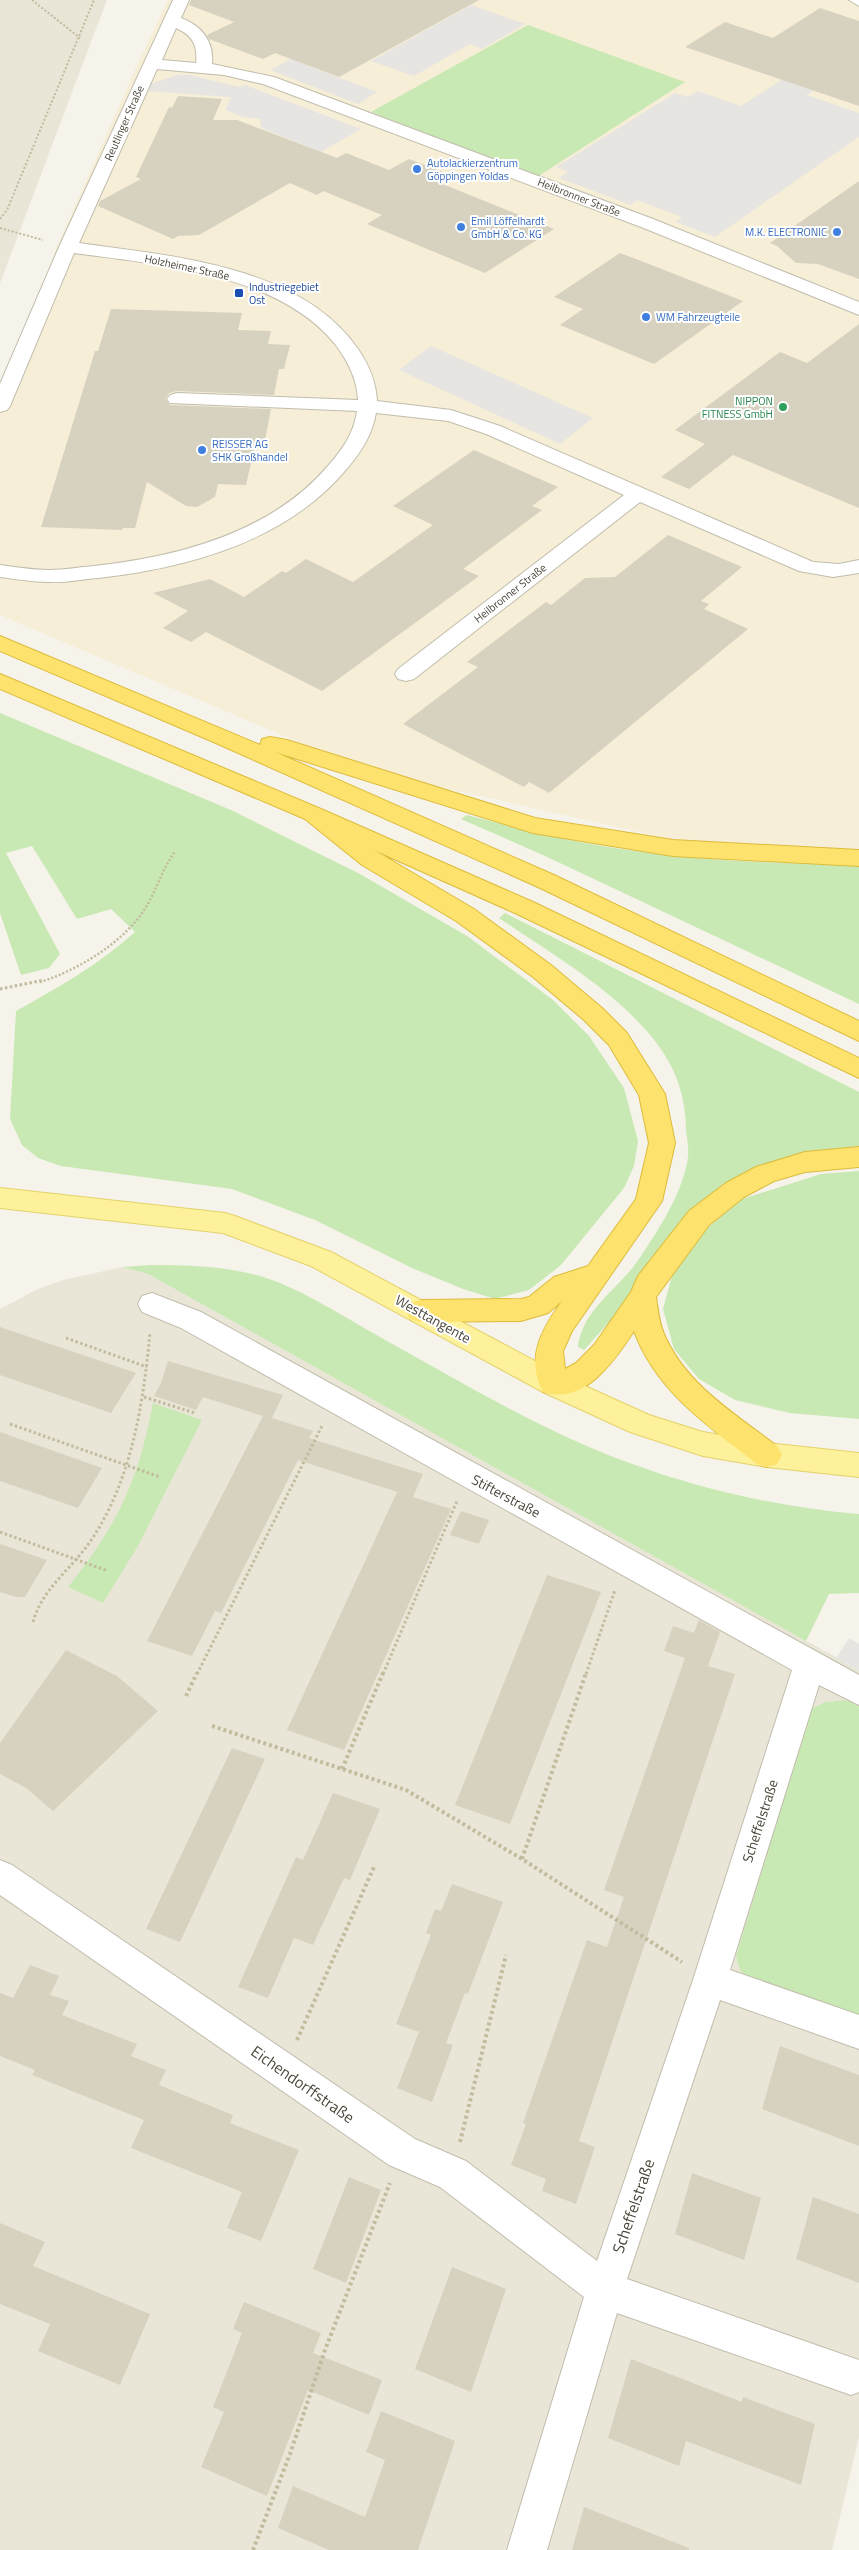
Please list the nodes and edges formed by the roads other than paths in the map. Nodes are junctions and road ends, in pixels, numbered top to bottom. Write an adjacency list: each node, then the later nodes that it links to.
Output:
1 (181, 0): 2 (street, Reutlinger Straße)
2 (171, 20): 3 (street, Reutlinger Straße); 4 (street)
3 (150, 64): 4 (street, Heilbronner Straße); 5 (street, Reutlinger Straße)
4 (204, 69): 6 (street, Heilbronner Straße)
5 (68, 247): 8 (street); 9 (street, Holzheimer Straße)
6 (859, 308)
7 (177, 399): 9 (street)
8 (0, 406)
9 (368, 406): 10 (street); 12 (street, Holzheimer Straße)
10 (638, 494): 11 (street); 14 (street, Heilbronner Straße)
11 (859, 566)
12 (0, 571)
13 (0, 643): 16 (highway)
14 (406, 674)
15 (0, 682): 17 (highway)
16 (217, 735): 18 (highway); 19 (highway)
17 (313, 814): 20 (highway); 23 (highway)
18 (859, 858)
19 (859, 1032)
20 (859, 1069)
21 (859, 1157): 24 (highway)
22 (0, 1198): 26 (main road, Westtangente)
23 (597, 1274): 26 (highway); 27 (highway)
24 (642, 1297): 27 (highway); 28 (highway)
25 (152, 1304): 30 (street, Stifterstraße)
26 (420, 1311): 27 (main road, Westtangente)
27 (553, 1384): 28 (main road, Westtangente)
28 (767, 1455): 29 (main road, Westtangente)
29 (859, 1465)
30 (810, 1663): 31 (street, Stifterstraße); 33 (street, Scheffelstraße)
31 (859, 1691)
32 (0, 1876): 35 (street, Eichendorffstraße)
33 (710, 1980): 34 (street); 35 (street, Scheffelstraße)
34 (859, 2032)
35 (605, 2290): 36 (street); 37 (street, Scheffelstraße)
36 (851, 2376)
37 (527, 2550)

